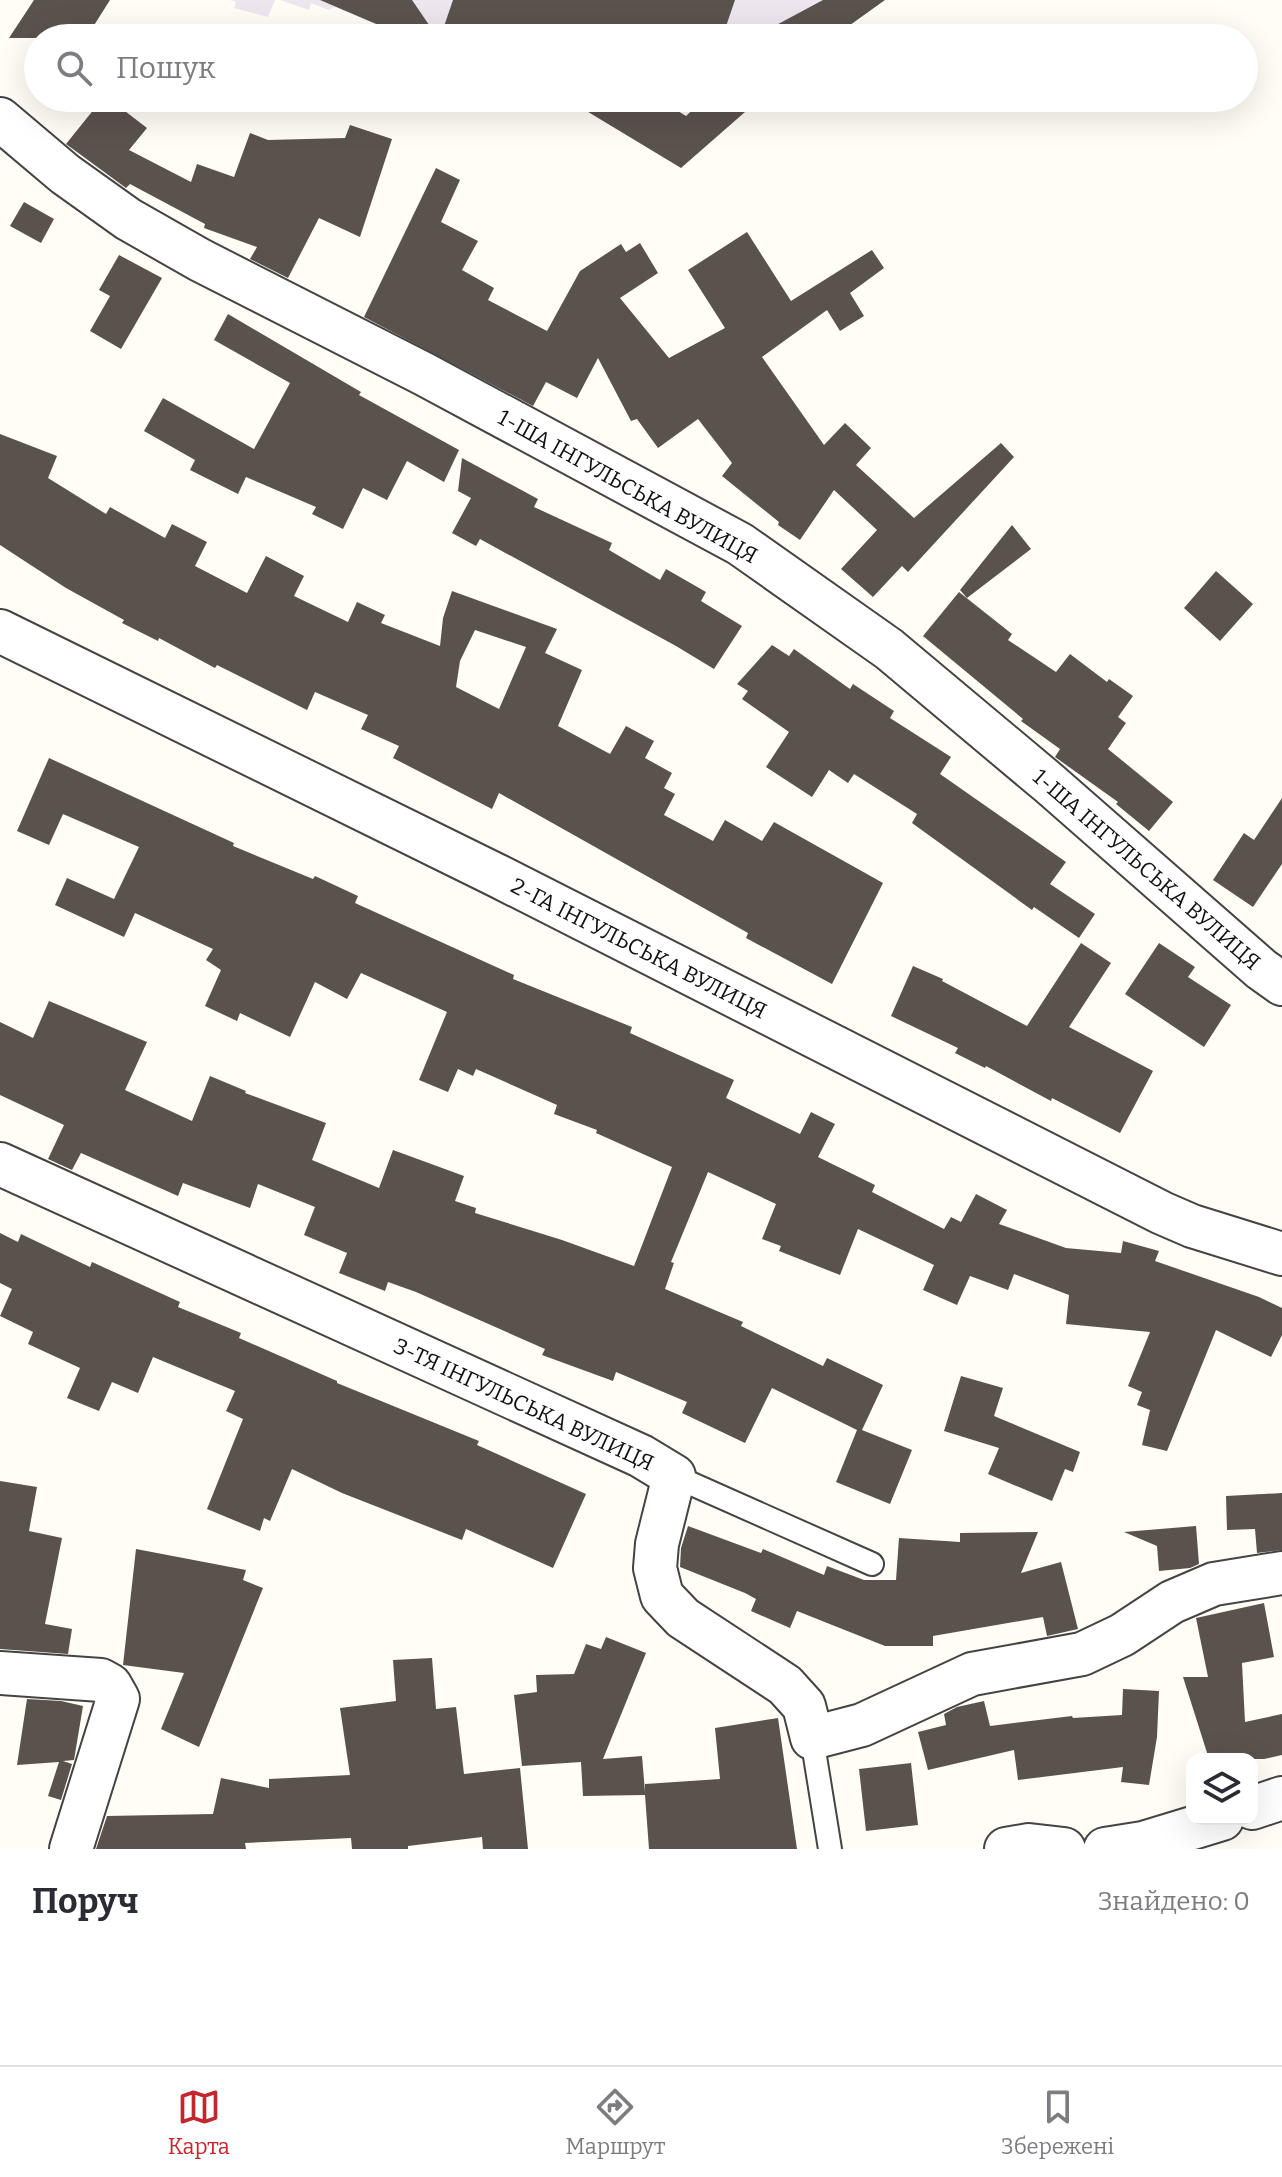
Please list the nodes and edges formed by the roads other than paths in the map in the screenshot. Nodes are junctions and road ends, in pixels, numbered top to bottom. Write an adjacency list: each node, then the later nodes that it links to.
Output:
1 (0, 119): 3 (street, 1-ША ІНГУЛЬСЬКА ВУЛИЦЯ)
2 (0, 631): 5 (street, 2-ГА ІНГУЛЬСЬКА ВУЛИЦЯ)
3 (1282, 984)
4 (0, 1164): 6 (street, 3-ТЯ ІНГУЛЬСЬКА ВУЛИЦЯ)
5 (1282, 1254)
6 (674, 1476): 7 (lane); 10 (street, 3-ТЯ ІНГУЛЬСЬКА ВУЛИЦЯ)
7 (872, 1564)
8 (1282, 1573): 10 (street)
9 (0, 1673): 14 (street)
10 (812, 1738): 15 (lane)
11 (1282, 1798): 12 (street)
12 (1258, 1806)
13 (1202, 1825): 18 (street)
14 (71, 1849)
15 (830, 1849)
16 (1006, 1849): 17 (street)
17 (1064, 1849)
18 (1105, 1849)

